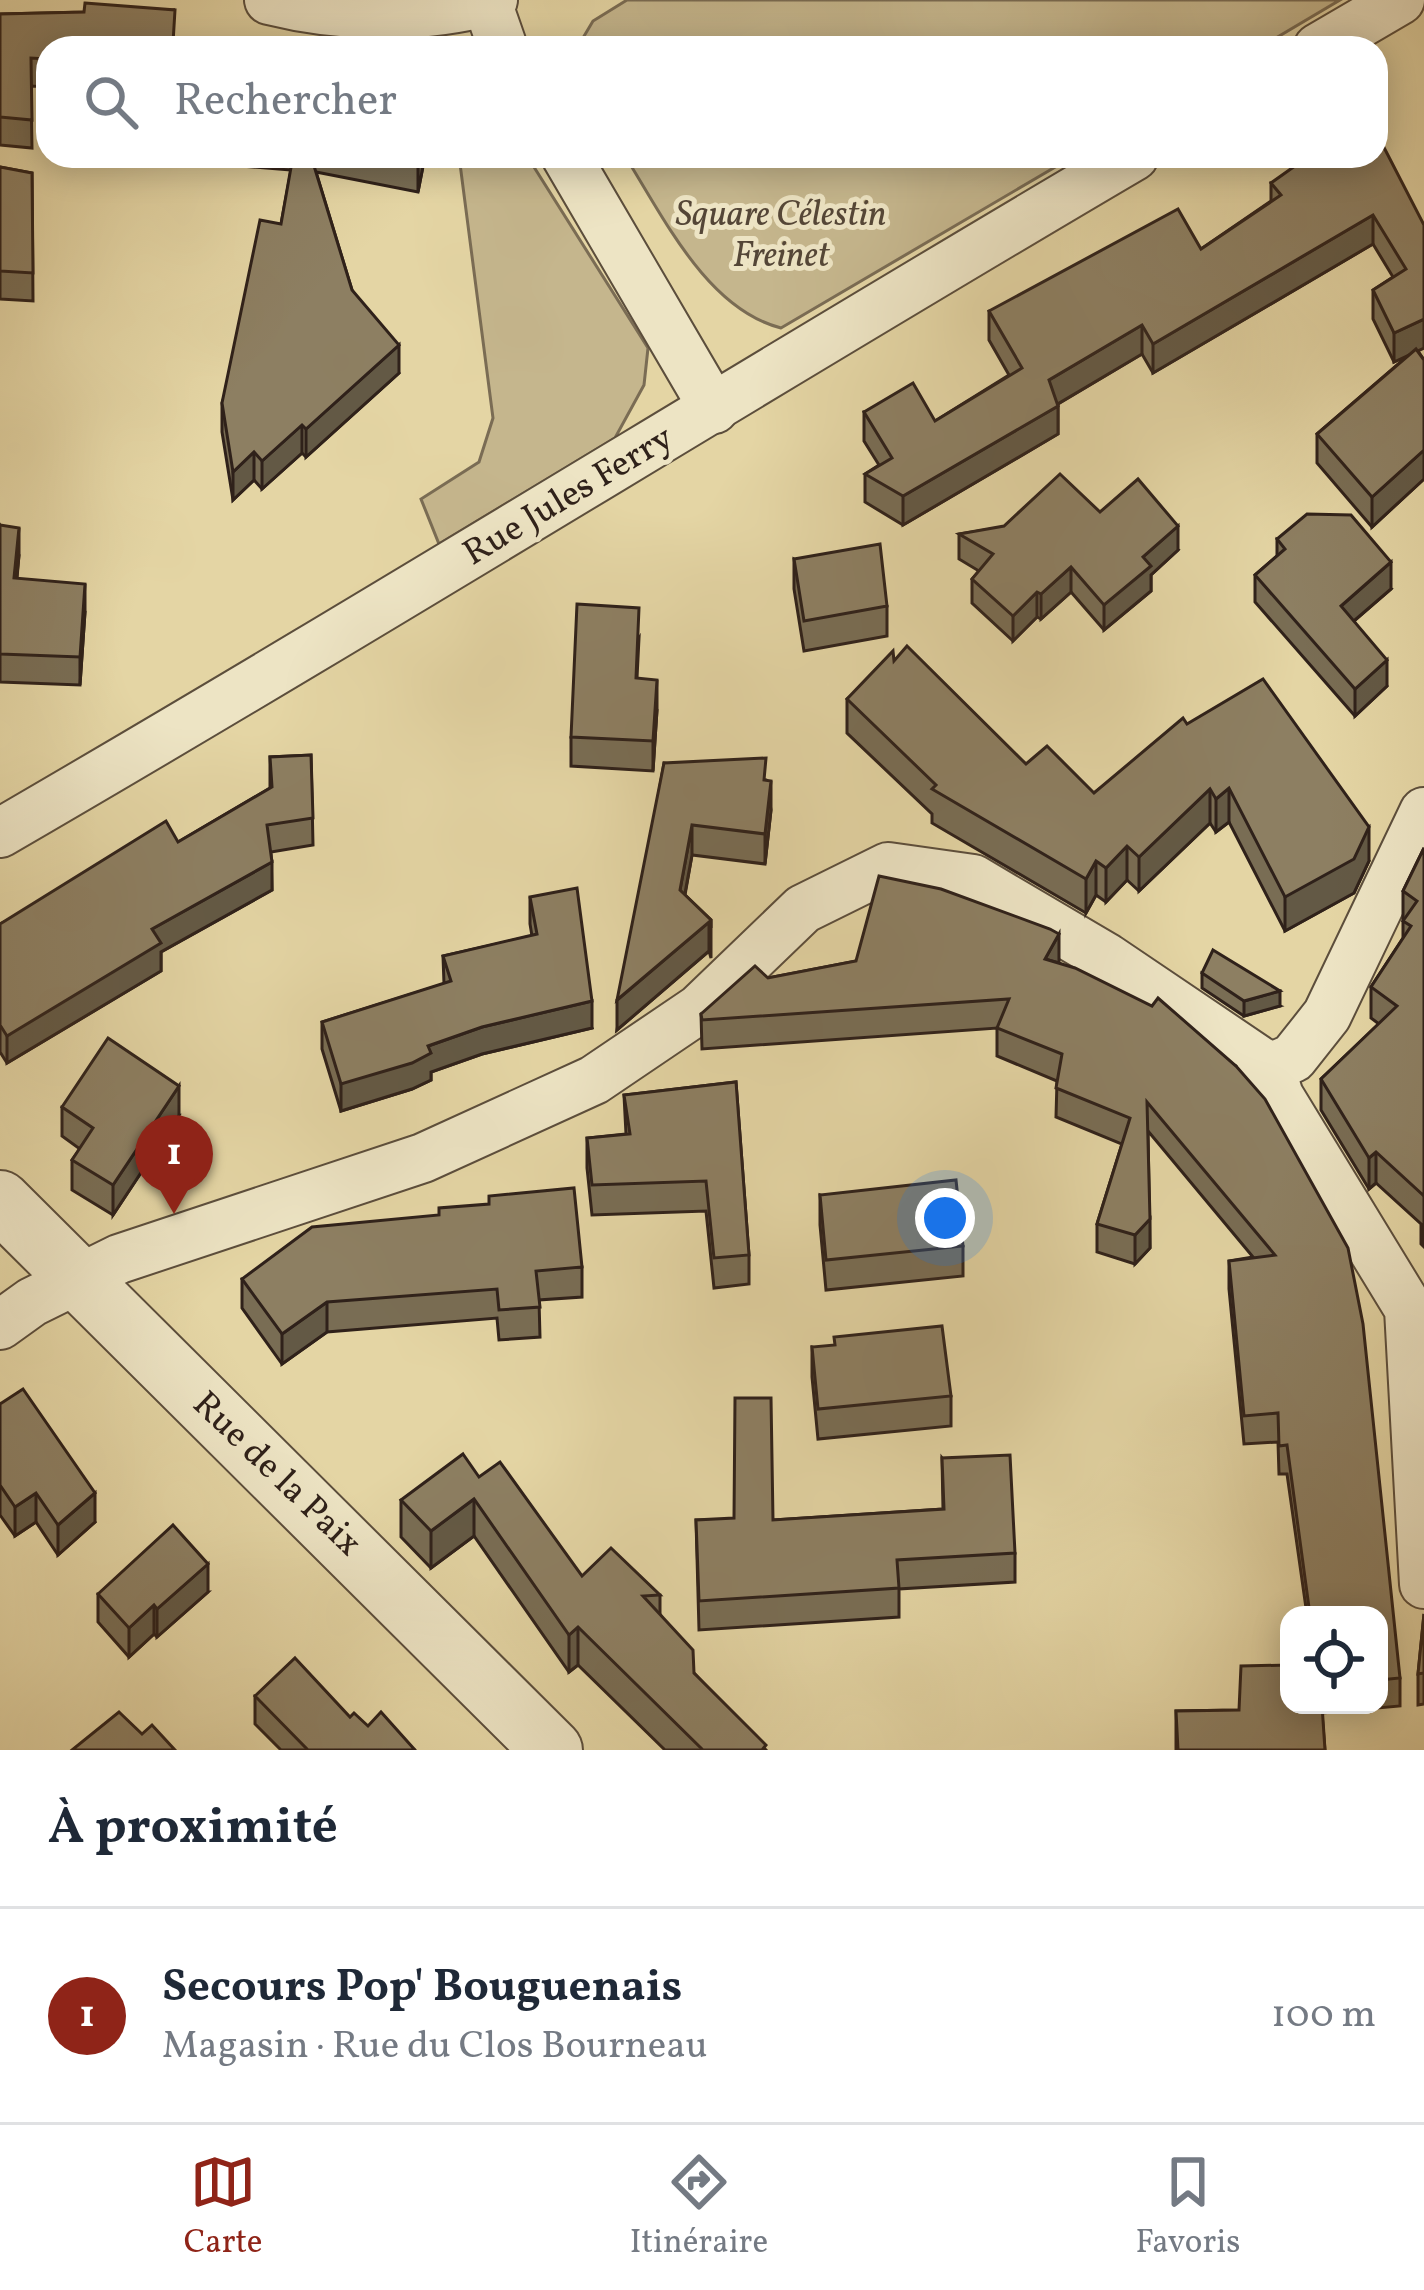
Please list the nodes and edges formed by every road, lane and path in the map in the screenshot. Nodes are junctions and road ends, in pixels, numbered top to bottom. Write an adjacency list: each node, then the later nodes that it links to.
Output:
1 (269, 0): 3 (street)
2 (1400, 0): 5 (street)
3 (490, 1): 4 (street)
4 (500, 36)
5 (1338, 36)
6 (573, 168): 8 (street)
7 (1114, 168): 8 (street, Rue Jules Ferry)
8 (714, 409): 10 (street, Rue Jules Ferry)
9 (1424, 812): 11 (street)
10 (0, 832)
11 (1270, 1068): 13 (street); 14 (street)
12 (0, 1201): 13 (street, Rue de la Paix)
13 (79, 1279): 15 (street); 17 (street, Rue de la Paix)
14 (1417, 1311): 16 (street)
15 (0, 1325)
16 (1424, 1584)
17 (552, 1750)

